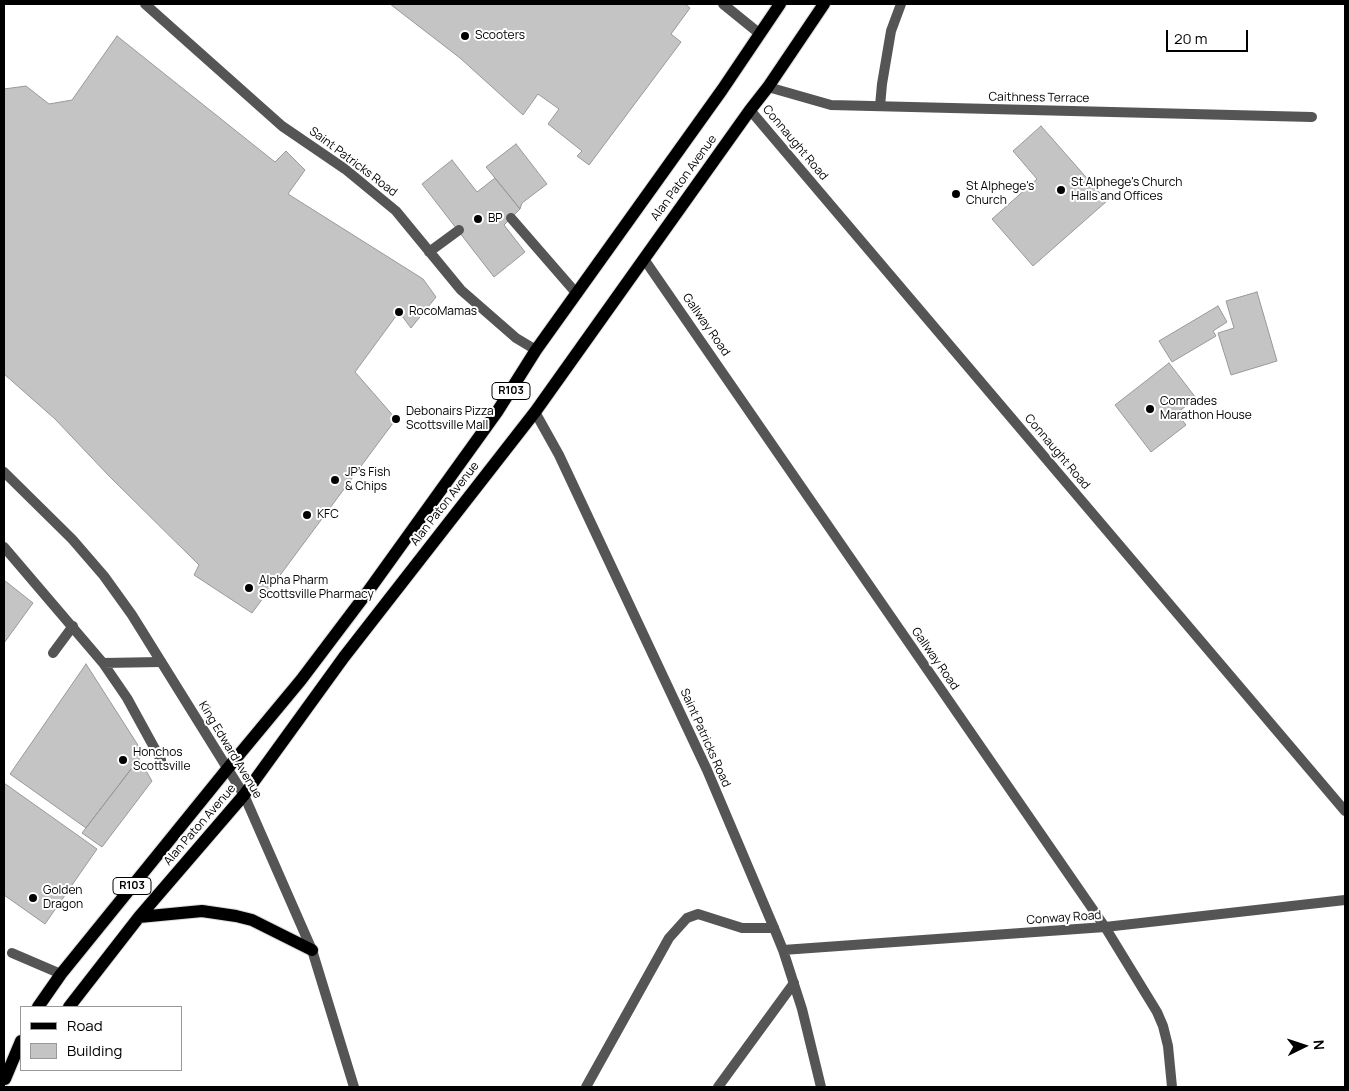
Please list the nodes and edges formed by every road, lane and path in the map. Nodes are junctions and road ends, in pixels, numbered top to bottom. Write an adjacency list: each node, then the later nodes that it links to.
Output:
1 (145, 4): 13 (street, Saint Patricks Road)
2 (723, 4): 6 (street)
3 (780, 4): 6 (main road, Alan Paton Avenue / R103)
4 (824, 4): 7 (main road, Alan Paton Avenue / R103)
5 (901, 4): 8 (street)
6 (760, 34): 15 (main road, Alan Paton Avenue / R103)
7 (768, 87): 8 (street, Caithness Terrace); 9 (main road, Alan Paton Avenue / R103)
8 (880, 106): 10 (street, Caithness Terrace)
9 (750, 110): 14 (main road, Alan Paton Avenue / R103); 27 (street, Connaught Road)
10 (1312, 117)
11 (511, 218): 15 (street)
12 (459, 230): 13 (street)
13 (430, 252): 16 (street, Saint Patricks Road)
14 (644, 259): 17 (main road, Alan Paton Avenue / R103); 30 (street, Gallway Road)
15 (577, 294): 16 (main road, Alan Paton Avenue / R103)
16 (536, 350): 25 (main road, Alan Paton Avenue / R103)
17 (535, 412): 26 (main road, Alan Paton Avenue / R103); 31 (street, Saint Patricks Road)
18 (4, 472): 22 (street, King Edward Avenue)
19 (4, 547): 20 (street)
20 (73, 626): 21 (street); 23 (street)
21 (53, 653)
22 (161, 662): 23 (street); 25 (street, King Edward Avenue)
23 (103, 663): 24 (street)
24 (161, 760)
25 (228, 768): 26 (street, King Edward Avenue); 35 (main road, Alan Paton Avenue / R103)
26 (244, 795): 29 (main road, Alan Paton Avenue / R103); 32 (street, King Edward Avenue)
27 (1345, 811)
28 (1345, 900): 30 (street, Conway Road)
29 (139, 917): 32 (main road); 38 (main road, Alan Paton Avenue / R103)
30 (1105, 927): 33 (street, Conway Road); 46 (street, Gallway Road)
31 (774, 928): 33 (street, Saint Patricks Road); 43 (street)
32 (312, 950): 42 (street, King Edward Avenue)
33 (783, 950): 36 (street, Saint Patricks Road)
34 (12, 953): 35 (street)
35 (61, 974): 37 (main road, Alan Paton Avenue / R103)
36 (794, 983): 44 (street); 45 (street, Saint Patricks Road)
37 (39, 1006)
38 (70, 1006)
39 (20, 1043): 41 (main road)
40 (20, 1063): 41 (main road)
41 (5, 1080)
42 (354, 1087)
43 (586, 1087)
44 (718, 1087)
45 (821, 1087)
46 (1172, 1087)

